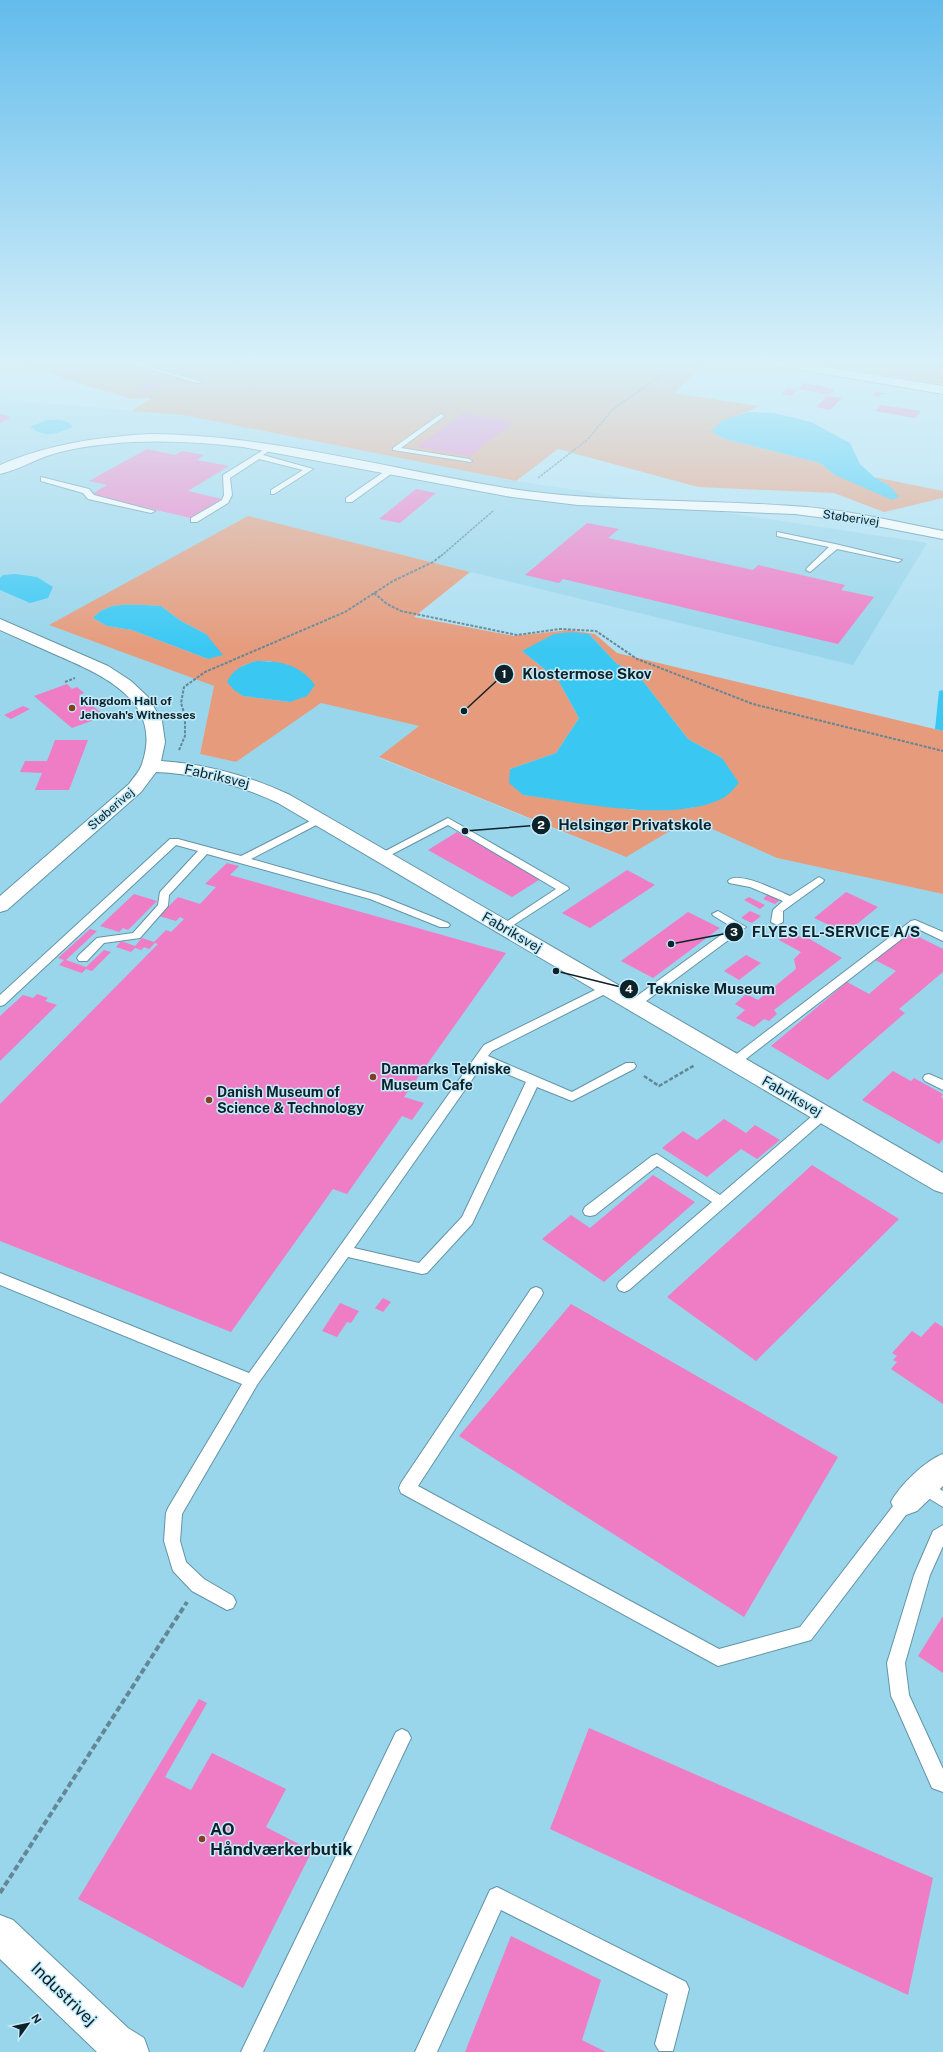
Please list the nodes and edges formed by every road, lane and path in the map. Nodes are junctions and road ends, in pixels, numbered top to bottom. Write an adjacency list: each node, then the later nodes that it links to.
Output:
1 (34, 457): 8 (street, Støberivej)
2 (256, 457): 16 (lane)
3 (260, 457): 11 (lane)
4 (316, 457): 9 (street, Støberivej)
5 (443, 457): 7 (lane)
6 (565, 457): 12 (path)
7 (469, 461)
8 (0, 470)
9 (391, 471): 12 (street, Støberivej); 13 (lane)
10 (44, 479): 14 (lane)
11 (274, 492)
12 (519, 494): 18 (street, Støberivej)
13 (349, 500)
14 (151, 511)
15 (493, 511): 22 (path)
16 (194, 520)
17 (780, 534): 19 (lane)
18 (943, 535)
19 (835, 546): 20 (lane); 21 (lane)
20 (898, 560)
21 (810, 570)
22 (374, 593): 24 (path); 26 (path)
23 (0, 624): 25 (street, Støberivej)
24 (943, 751)
25 (151, 766): 26 (street, Fabriksvej); 34 (street, Støberivej)
26 (172, 767): 27 (street, Fabriksvej)
27 (318, 820): 29 (street, Fabriksvej); 30 (lane)
28 (205, 850): 30 (lane); 40 (lane); 42 (lane)
29 (381, 856): 38 (street, Fabriksvej); 38 (lane)
30 (242, 860): 37 (lane)
31 (819, 880): 33 (lane)
32 (733, 881): 33 (lane)
33 (791, 901): 36 (lane)
34 (0, 906)
35 (718, 914): 43 (lane)
36 (777, 922)
37 (444, 925)
38 (504, 928): 41 (street, Fabriksvej)
39 (943, 938): 45 (lane)
40 (83, 958)
41 (607, 988): 43 (street, Fabriksvej); 44 (lane)
42 (0, 1002)
43 (634, 1004): 45 (street, Fabriksvej)
44 (481, 1058): 49 (lane); 55 (lane)
45 (734, 1062): 51 (street, Fabriksvej)
46 (630, 1066): 47 (path); 49 (lane)
47 (687, 1070)
48 (928, 1078): 50 (lane)
49 (533, 1081): 55 (lane)
50 (943, 1086)
51 (823, 1114): 52 (street, Fabriksvej); 53 (lane)
52 (943, 1184)
53 (721, 1202): 54 (lane); 57 (lane)
54 (590, 1211)
55 (344, 1251): 59 (lane)
56 (0, 1279): 59 (lane)
57 (624, 1286)
58 (536, 1293): 61 (lane)
59 (252, 1381): 63 (lane)
60 (943, 1467): 61 (street)
61 (924, 1496)
62 (943, 1532): 66 (lane)
63 (198, 1585): 64 (lane); 67 (path)
64 (227, 1602)
65 (402, 1738): 71 (lane)
66 (943, 1784)
67 (0, 1893)
68 (0, 1933): 70 (street, Industrivej)
69 (666, 2044): 72 (lane)
70 (130, 2052)
71 (252, 2052)
72 (426, 2052)

